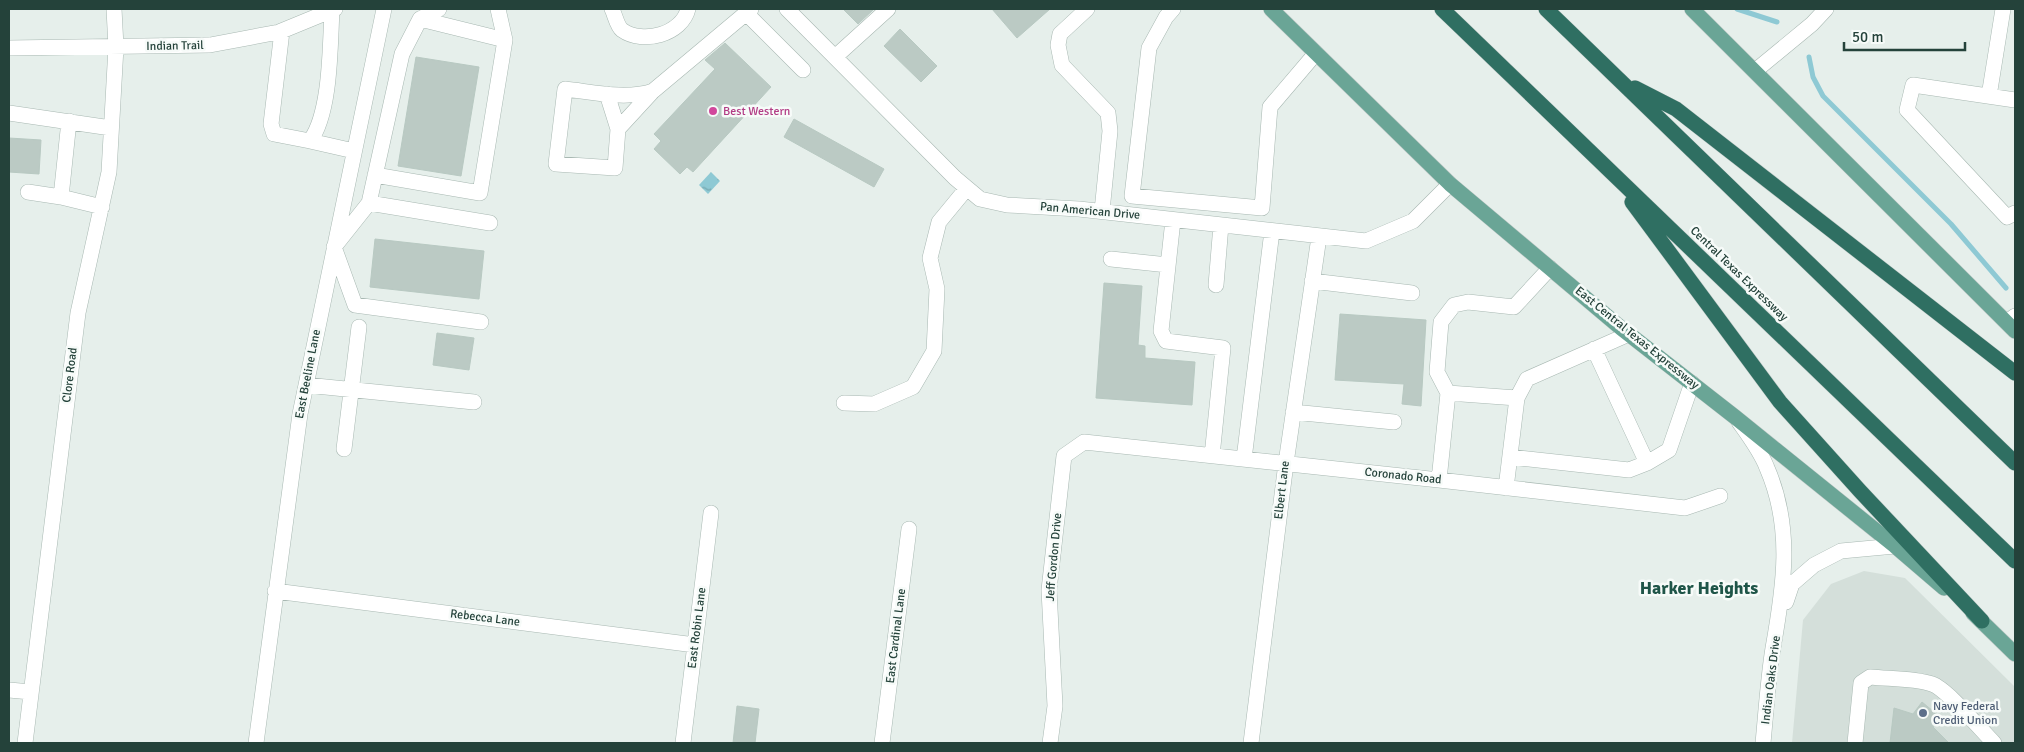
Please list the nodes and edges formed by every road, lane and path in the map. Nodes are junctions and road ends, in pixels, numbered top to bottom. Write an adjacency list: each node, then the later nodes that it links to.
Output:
1 (114, 9): 23 (street, Clore Road)
2 (333, 9): 19 (street, Indian Trail); 40 (street)
3 (384, 9): 33 (street, East Beeline Lane)
4 (438, 9): 20 (street)
5 (498, 9): 22 (street)
6 (612, 9): 7 (street)
7 (688, 9)
8 (888, 9): 26 (street)
9 (1087, 9): 50 (street)
10 (1173, 9): 25 (street)
11 (1271, 9): 25 (main road, East Central Texas Expressway)
12 (1442, 9): 42 (highway, Central Texas Expressway)
13 (1546, 9): 29 (highway)
14 (1692, 9): 28 (main road)
15 (1826, 9): 28 (street)
16 (2003, 9): 32 (street)
17 (749, 11): 27 (street); 30 (street)
18 (793, 11): 26 (street, Pan American Drive)
19 (307, 14): 21 (street, Indian Trail)
20 (420, 18): 22 (street); 35 (street)
21 (282, 31): 23 (street, Indian Trail); 40 (street)
22 (505, 40): 43 (street)
23 (116, 47): 24 (street, Indian Trail); 38 (street, Clore Road)
24 (9, 48)
25 (1316, 53): 44 (main road, East Central Texas Expressway)
26 (835, 57): 45 (street, Pan American Drive)
27 (803, 70)
28 (1755, 71): 65 (main road)
29 (1621, 81): 69 (highway); 87 (highway)
30 (653, 91): 31 (street); 39 (street)
31 (607, 94): 39 (street); 39 (street)
32 (1989, 96): 34 (street); 51 (street)
33 (365, 100): 35 (street); 41 (street, East Beeline Lane)
34 (2015, 100)
35 (390, 105): 43 (street)
36 (9, 114): 37 (street)
37 (70, 122): 38 (street); 47 (street)
38 (111, 128): 49 (street, Clore Road)
39 (618, 129)
40 (310, 141): 41 (street)
41 (354, 151): 57 (street, East Beeline Lane)
42 (1606, 166): 94 (highway, Central Texas Expressway); 97 (highway)
43 (375, 175): 48 (street)
44 (1450, 184): 56 (street, Pan American Drive); 60 (main road, East Central Texas Expressway)
45 (967, 188): 50 (street, Pan American Drive); 76 (street)
46 (28, 192): 47 (street)
47 (61, 197): 49 (street)
48 (369, 203): 53 (street); 57 (street)
49 (102, 207): 101 (street, Clore Road)
50 (1102, 211): 52 (street, Pan American Drive)
51 (2015, 213)
52 (1173, 220): 54 (street, Pan American Drive); 59 (street)
53 (490, 223)
54 (1221, 225): 55 (street, Pan American Drive); 62 (street)
55 (1272, 231): 56 (street, Pan American Drive); 84 (street)
56 (1319, 237): 61 (street, Elbert Lane)
57 (334, 247): 64 (street); 71 (street, East Beeline Lane)
58 (1111, 259): 59 (street)
59 (1168, 265): 82 (street)
60 (1550, 268): 67 (main road, East Central Texas Expressway); 73 (street)
61 (1312, 281): 63 (street); 77 (street, Elbert Lane)
62 (1216, 285)
63 (1412, 293)
64 (481, 322)
65 (2012, 323)
66 (359, 327): 72 (street)
67 (1629, 334): 68 (street); 70 (main road, East Central Texas Expressway)
68 (1594, 350): 74 (street); 86 (street)
69 (2015, 373)
70 (1692, 383): 78 (main road, East Central Texas Expressway); 86 (street)
71 (306, 385): 72 (street); 95 (street, East Beeline Lane)
72 (351, 390): 75 (street); 81 (street)
73 (1448, 393): 74 (street); 88 (street)
74 (1517, 398): 83 (street)
75 (474, 402)
76 (844, 403)
77 (1293, 412): 79 (street); 85 (street, Elbert Lane)
78 (1735, 417): 93 (main road, East Central Texas Expressway); 96 (street)
79 (1394, 422)
80 (1084, 442): 82 (street, Coronado Road); 106 (street, Jeff Gordon Drive)
81 (344, 449)
82 (1212, 456): 84 (street, Coronado Road)
83 (1510, 457): 86 (street); 89 (street)
84 (1244, 459): 85 (street, Coronado Road)
85 (1286, 463): 88 (street, Coronado Road); 107 (street, Elbert Lane)
86 (1647, 463)
87 (2015, 464)
88 (1439, 480): 89 (street, Coronado Road)
89 (1506, 488): 90 (street, Coronado Road)
90 (1720, 496)
91 (712, 513): 98 (street, East Robin Lane)
92 (910, 529): 105 (street, East Cardinal Lane)
93 (1895, 546): 96 (street); 97 (main road, East Central Texas Expressway)
94 (2015, 561)
95 (275, 591): 98 (street, Rebecca Lane); 103 (street, East Beeline Lane)
96 (1780, 617): 108 (street, Indian Oaks Drive)
97 (1982, 620): 99 (main road, East Central Texas Expressway)
98 (695, 645): 104 (street, East Robin Lane)
99 (2015, 654)
100 (9, 690): 101 (street)
101 (31, 692): 102 (street, Clore Road)
102 (25, 743)
103 (256, 743)
104 (683, 743)
105 (882, 743)
106 (1050, 743)
107 (1251, 743)
108 (1763, 743)
109 (1855, 743): 110 (street)
110 (1994, 743)

